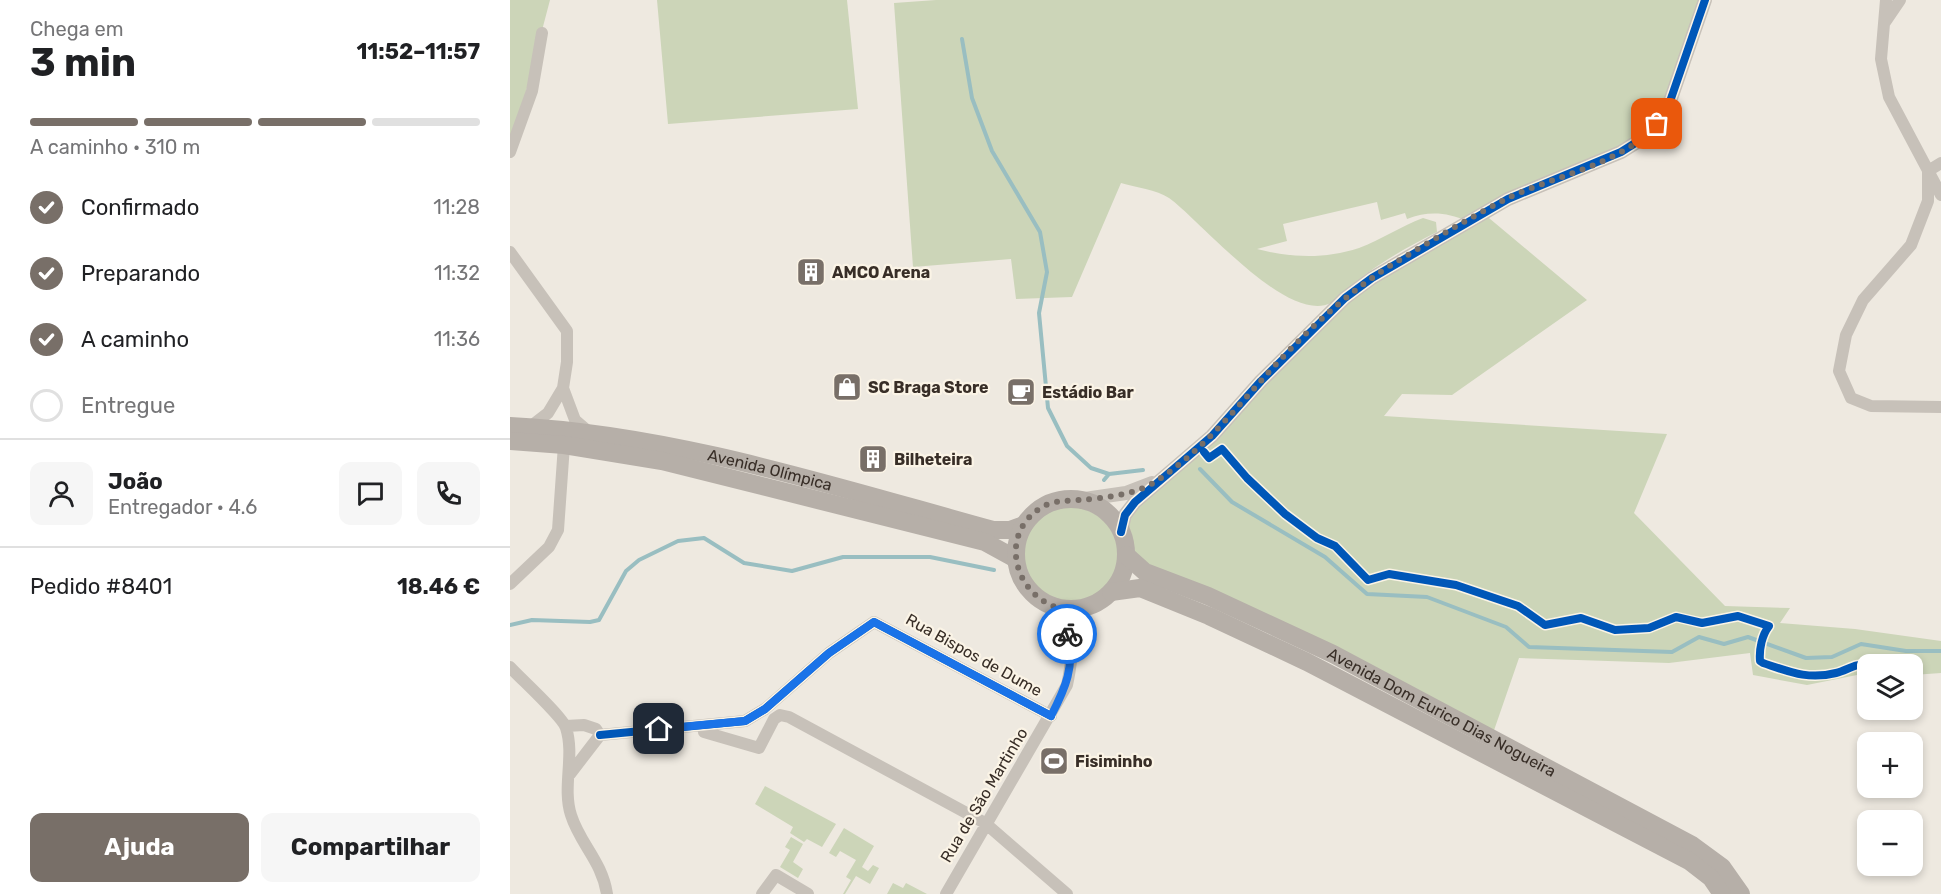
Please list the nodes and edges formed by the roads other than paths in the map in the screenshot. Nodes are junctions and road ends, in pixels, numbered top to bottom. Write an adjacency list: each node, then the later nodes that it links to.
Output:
1 (1705, 0): 18 (street)
2 (1886, 0): 4 (street)
3 (1900, 0): 4 (street)
4 (1885, 23): 8 (street)
5 (542, 33): 6 (street)
6 (510, 152)
7 (1941, 163): 8 (street)
8 (1928, 171): 9 (street); 12 (street)
9 (1941, 195)
10 (510, 252): 11 (street)
11 (563, 388): 14 (street); 15 (street)
12 (1941, 407)
13 (510, 426): 14 (main road, Avenida Olímpica)
14 (530, 427): 15 (main road, Avenida Olímpica)
15 (590, 433): 20 (main road, Avenida Olímpica)
16 (510, 441): 17 (main road, Avenida Olímpica)
17 (564, 445): 23 (main road, Avenida Olímpica); 24 (street)
18 (1156, 482): 19 (street); 21 (street)
19 (1078, 500): 20 (main road); 21 (main road)
20 (1024, 525): 23 (main road)
21 (1121, 532): 22 (main road)
22 (1125, 555): 25 (main road); 42 (main road, Avenida Dom Eurico Dias Nogueira)
23 (1016, 560): 27 (main road)
24 (510, 584)
25 (1111, 592): 26 (main road); 41 (main road, Avenida Dom Eurico Dias Nogueira)
26 (1085, 607): 27 (main road); 28 (street, Rua de São Martinho)
27 (1058, 608): 28 (street, Rua de São Martinho)
28 (1071, 646): 30 (street, Rua de São Martinho)
29 (510, 667): 31 (street)
30 (1051, 716): 33 (street, Rua Bispos de Dume); 35 (street, Rua de São Martinho)
31 (566, 726): 33 (street); 34 (street)
32 (704, 732): 35 (street)
33 (600, 735): 34 (street)
34 (570, 774): 36 (street)
35 (985, 823): 39 (street, Rua de São Martinho); 40 (street)
36 (607, 894)
37 (762, 894): 38 (street)
38 (808, 894)
39 (946, 894)
40 (1067, 894)
41 (1722, 894)
42 (1741, 894)

